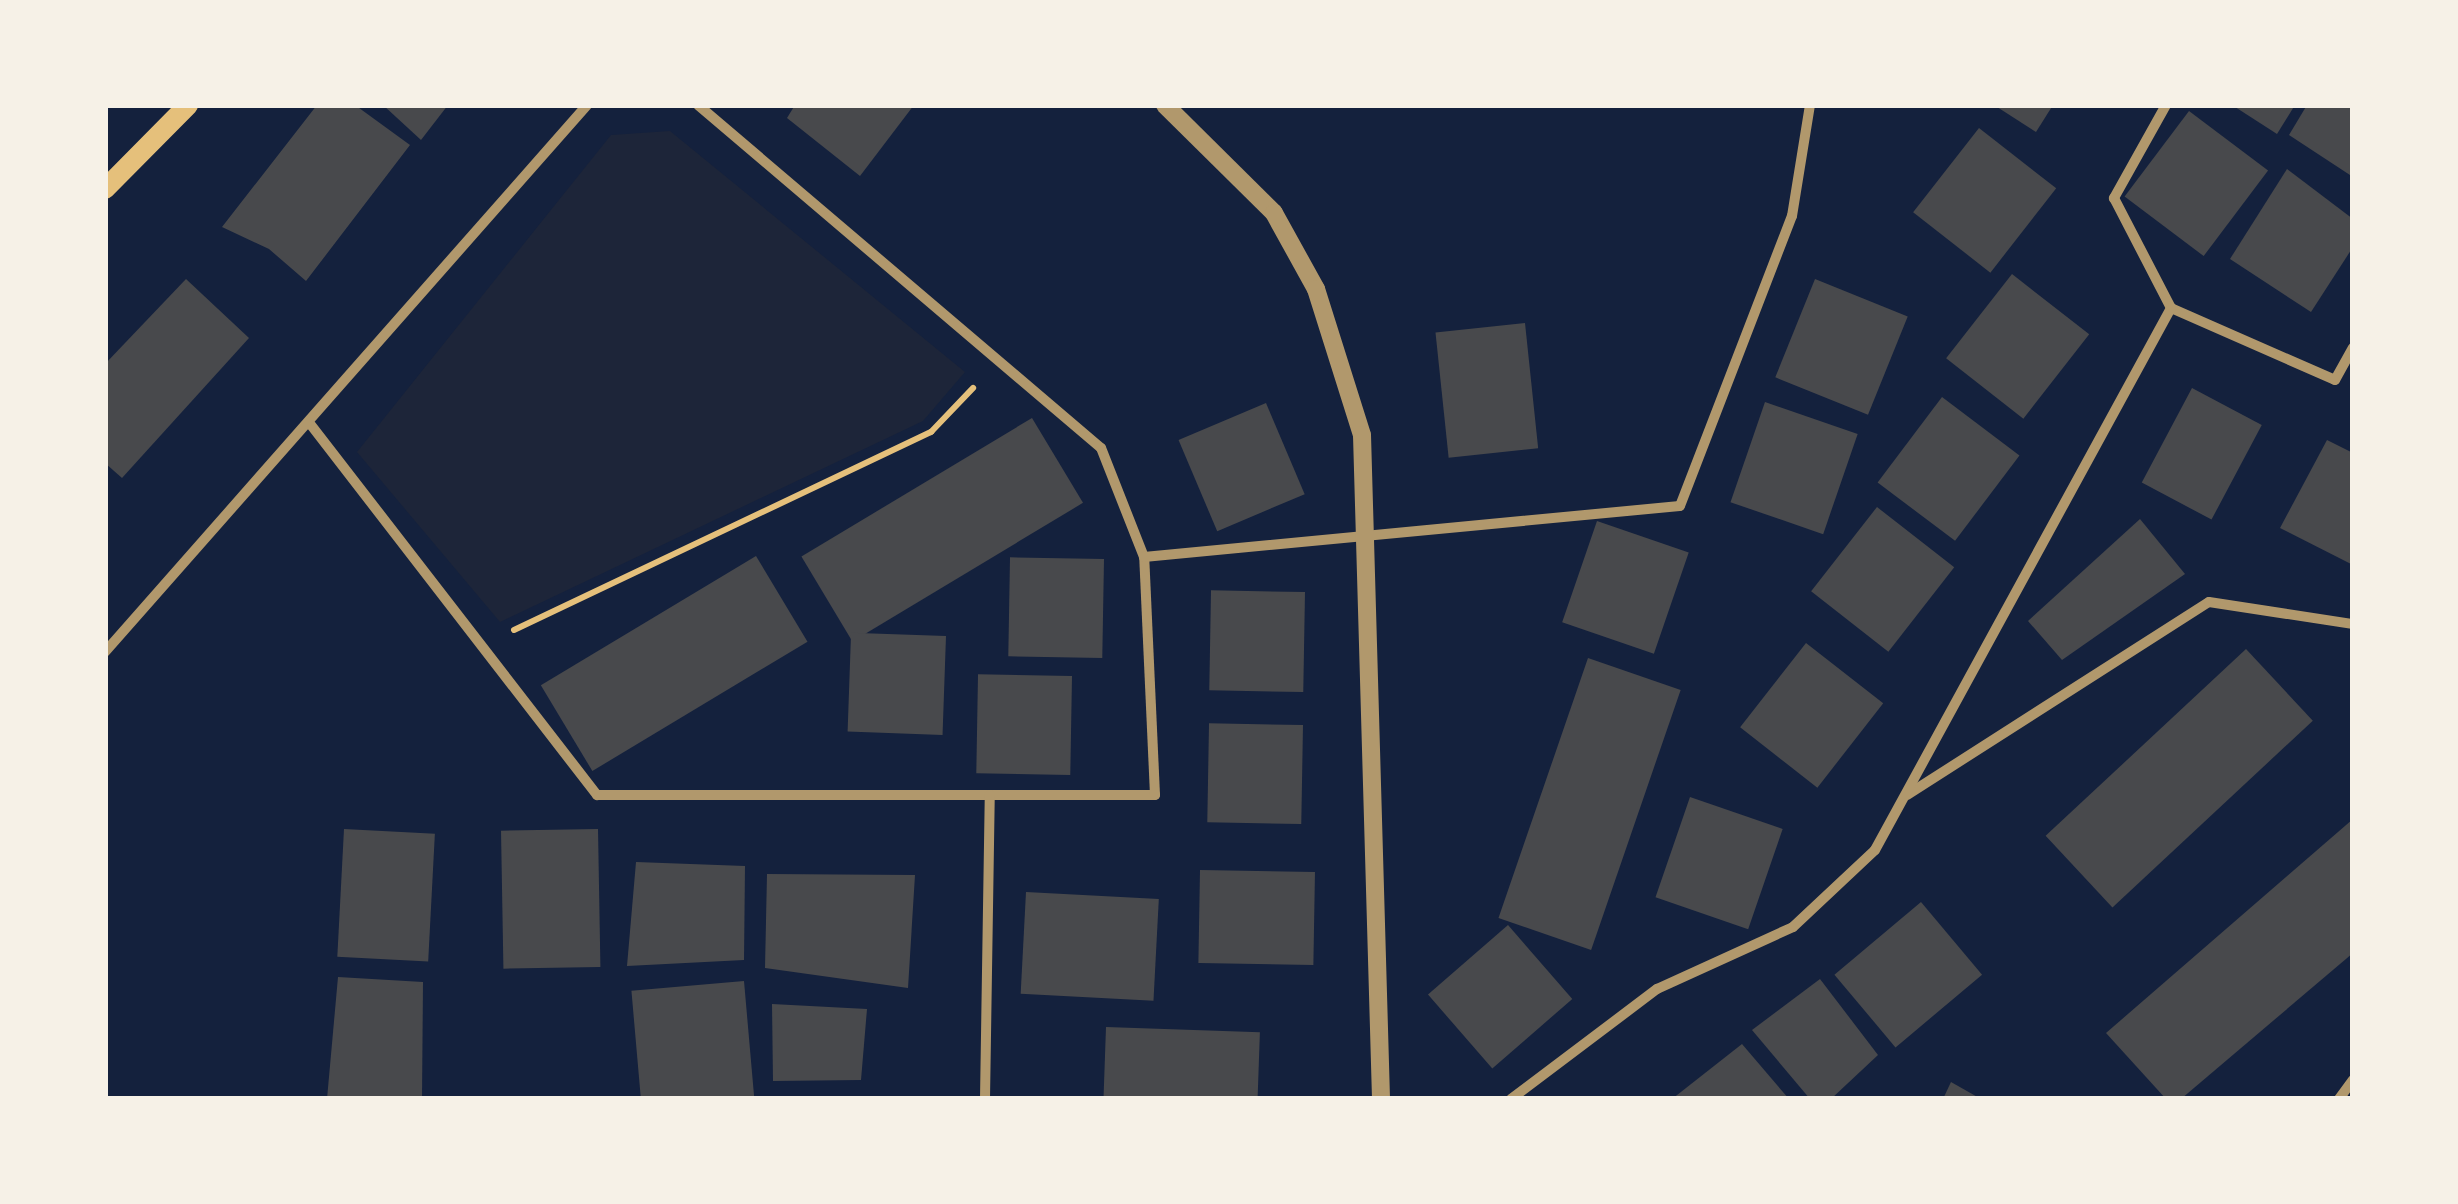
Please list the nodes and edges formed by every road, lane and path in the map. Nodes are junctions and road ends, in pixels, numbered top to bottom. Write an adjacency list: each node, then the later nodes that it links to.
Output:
1 (188, 105): 7 (main road)
2 (587, 105): 11 (street)
3 (698, 105): 10 (street)
4 (1165, 105): 12 (street)
5 (1810, 105): 12 (street)
6 (2166, 105): 8 (street)
7 (105, 190)
8 (2171, 308): 9 (street); 18 (street)
9 (2353, 348)
10 (998, 361): 13 (street); 15 (path)
11 (310, 425): 15 (street); 16 (street)
12 (1370, 533): 13 (street); 21 (street)
13 (1144, 557): 17 (street)
14 (2353, 624): 18 (street)
15 (481, 646): 17 (street)
16 (105, 652)
17 (990, 795): 20 (street)
18 (1904, 797): 22 (street)
19 (2353, 1080): 23 (street)
20 (985, 1099)
21 (1381, 1099)
22 (1510, 1099)
23 (2339, 1099)

